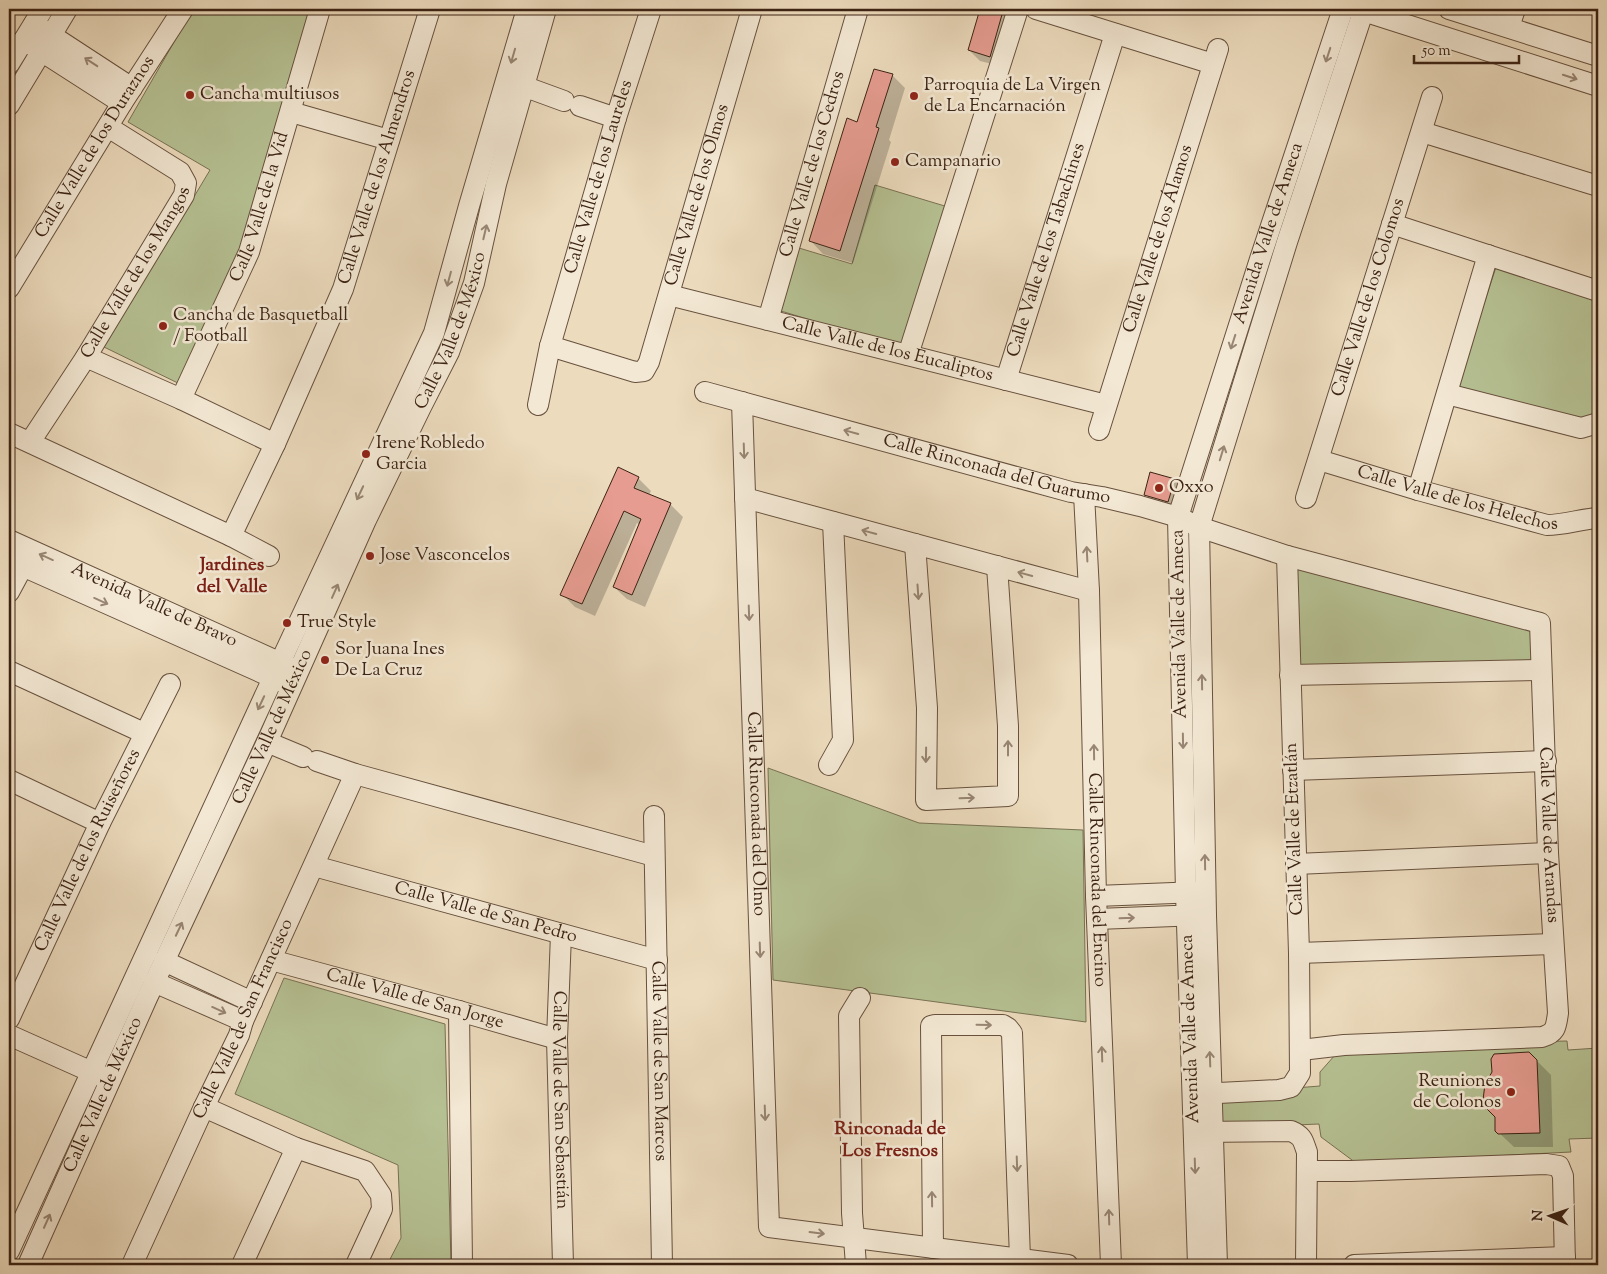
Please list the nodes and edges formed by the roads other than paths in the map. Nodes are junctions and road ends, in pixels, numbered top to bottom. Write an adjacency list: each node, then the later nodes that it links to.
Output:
1 (67, 9): 18 (street)
2 (183, 9): 23 (street, Calle Valle de los Duraznos)
3 (320, 9): 26 (street, Calle Valle de la Vid)
4 (430, 9): 30 (street, Calle Valle de los Almendros)
5 (527, 9): 31 (street, Calle Valle de México, one-way to 31)
6 (546, 9): 21 (street, Calle Valle de México)
7 (651, 9): 27 (street, Calle Valle de los Laureles)
8 (752, 9): 37 (street, Calle Valle de los Olmos)
9 (858, 9): 38 (street, Calle Valle de los Cedros)
10 (1018, 9): 40 (street)
11 (1036, 9): 17 (street)
12 (1343, 9): 59 (street, Avenida Valle de Ameca, one-way to 59)
13 (1361, 9): 22 (street, one-way to 22); 62 (street, Avenida Valle de Ameca, one-way to 13)
14 (1450, 9): 15 (street)
15 (1512, 18): 19 (street)
16 (34, 24): 18 (street); 20 (street)
17 (1115, 34): 42 (street, Calle Valle de los Tabachines); 48 (street, Calle Valle de los Álamos)
18 (46, 43): 23 (street); 25 (street)
19 (1598, 56)
20 (9, 64)
21 (523, 86): 27 (street); 31 (street, Calle Valle de México)
22 (1598, 86)
23 (127, 95): 28 (street, Calle Valle de los Duraznos)
24 (1432, 98): 29 (street, Calle Valle de los Colomos)
25 (9, 105)
26 (291, 112): 30 (street); 45 (street, Calle Valle de la Vid)
27 (616, 118): 39 (street, Calle Valle de los Laureles)
28 (108, 127): 35 (street, Calle Valle de los Duraznos); 41 (street, Calle Valle de los Mangos)
29 (1422, 132): 32 (street); 33 (street, Calle Valle de los Colomos)
30 (389, 140): 53 (street, Calle Valle de los Almendros)
31 (487, 182): 75 (street, Calle Valle de México)
32 (1598, 186)
33 (1392, 224): 34 (street); 54 (street, Calle Valle de los Colomos)
34 (1488, 255): 36 (street); 44 (street)
35 (9, 288)
36 (1598, 291)
37 (669, 295): 38 (street, Calle Valle de los Eucaliptos); 39 (street, Calle Valle de los Olmos)
38 (768, 320): 40 (street, Calle Valle de los Eucaliptos)
39 (550, 346): 47 (street, Calle Valle de los Laureles)
40 (908, 355): 42 (street, Calle Valle de los Eucaliptos)
41 (86, 356): 45 (street); 52 (street, Calle Valle de los Mangos)
42 (1006, 380): 48 (street, Calle Valle de los Eucaliptos)
43 (705, 392): 46 (street, Calle Rinconada del Guarumo)
44 (1447, 394): 49 (street); 55 (street)
45 (181, 399): 53 (street)
46 (742, 402): 56 (street, Calle Rinconada del Guarumo, one-way to 46); 57 (street, Calle Rinconada del Olmo, one-way to 57)
47 (538, 405)
48 (1106, 406): 50 (street, Calle Valle de los Álamos)
49 (1598, 424)
50 (1099, 430)
51 (9, 432): 52 (street)
52 (30, 442): 63 (street)
53 (274, 444): 63 (street, Calle Valle de los Almendros)
54 (1318, 460): 55 (street, Calle Valle de los Helechos); 58 (street, Calle Valle de los Colomos)
55 (1418, 490): 60 (street, Calle Valle de los Helechos)
56 (1084, 494): 59 (street, Calle Rinconada del Guarumo); 70 (street, Calle Rinconada del Encino, one-way to 56)
57 (745, 498): 61 (street); 117 (street, Calle Rinconada del Olmo, one-way to 117)
58 (1306, 498)
59 (1178, 517): 62 (street, Calle Rinconada del Guarumo); 91 (street, Avenida Valle de Ameca, one-way to 91)
60 (1598, 518)
61 (833, 522): 65 (street, one-way to 61); 81 (street)
62 (1199, 527): 67 (street, Calle Rinconada del Guarumo); 91 (street, Avenida Valle de Ameca, one-way to 62)
63 (231, 536): 66 (street)
64 (9, 540): 75 (street, Avenida Valle de Bravo, one-way to 64)
65 (915, 544): 69 (street); 69 (street, one-way to 69)
66 (270, 556)
67 (1287, 556): 72 (street, Calle Rinconada del Guarumo); 76 (street, Calle Valle de Etzatlán)
68 (16, 563): 71 (street); 75 (street, Avenida Valle de Bravo, one-way to 75)
69 (997, 566): 70 (street, one-way to 69)
70 (1090, 591): 92 (street, Calle Rinconada del Encino, one-way to 70)
71 (9, 592)
72 (1540, 623): 73 (street, Calle Valle de Arandas)
73 (1542, 670): 76 (street); 80 (street, Calle Valle de Arandas)
74 (9, 671): 78 (street)
75 (286, 674): 79 (street, Calle Valle de México); 101 (street, Calle Valle de México, one-way to 101)
76 (1290, 675): 82 (street, Calle Valle de Etzatlán)
77 (170, 684): 78 (street, Calle Valle de los Ruiseñores)
78 (144, 733): 86 (street, Calle Valle de los Ruiseñores)
79 (267, 742): 83 (street); 100 (street, Calle Valle de México, one-way to 79)
80 (1546, 761): 82 (street); 87 (street, Calle Valle de Arandas)
81 (829, 765)
82 (1293, 770): 89 (street, Calle Valle de Etzatlán)
83 (355, 774): 88 (street); 90 (street, Calle Valle de San Francisco)
84 (10, 783): 86 (street)
85 (654, 816): 88 (street, Calle Valle de San Marcos)
86 (100, 823): 105 (street, Calle Valle de los Ruiseñores)
87 (1548, 853): 89 (street); 96 (street, Calle Valle de Arandas)
88 (654, 856): 99 (street, Calle Valle de San Marcos)
89 (1296, 864): 97 (street, Calle Valle de Etzatlán)
90 (314, 866): 95 (street, Calle Valle de San Pedro); 98 (street, Calle Valle de San Francisco)
91 (1196, 892): 92 (street); 93 (street, Avenida Valle de Ameca)
92 (1096, 896): 94 (street, Calle Rinconada del Encino)
93 (1196, 915): 94 (street, one-way to 93); 112 (street, Avenida Valle de Ameca)
94 (1097, 919): 131 (street, Calle Rinconada del Encino, one-way to 94)
95 (561, 934): 99 (street, Calle Valle de San Pedro); 108 (street, Calle Valle de San Sebastián)
96 (1553, 944): 97 (street); 109 (street, Calle Valle de Arandas)
97 (1298, 953): 109 (street, Calle Valle de Etzatlán)
98 (271, 960): 103 (street, Calle Valle de San Francisco); 104 (street, Calle Valle de San Jorge)
99 (657, 960): 128 (street, Calle Valle de San Marcos)
100 (164, 961): 101 (street, Calle Valle de México); 103 (street)
101 (143, 990): 106 (street, one-way to 106); 110 (street, Calle Valle de México); 111 (street, Calle Valle de México)
102 (860, 998): 117 (street)
103 (252, 1002): 106 (street, Calle Valle de San Francisco)
104 (459, 1010): 108 (street, Calle Valle de San Jorge); 126 (street)
105 (9, 1019)
106 (244, 1021): 113 (street, Calle Valle de San Francisco)
107 (9, 1035): 110 (street)
108 (557, 1039): 127 (street, Calle Valle de San Sebastián)
109 (1301, 1050): 112 (street, Calle Valle de Etzatlán)
110 (91, 1072): 111 (street); 119 (street, Calle Valle de México)
111 (109, 1080): 122 (street, Calle Valle de México, one-way to 111)
112 (1202, 1094): 114 (street, Avenida Valle de Ameca)
113 (204, 1107): 115 (street); 123 (street, Calle Valle de San Francisco)
114 (1203, 1132): 116 (street); 132 (street, Avenida Valle de Ameca, one-way to 132); 133 (street, Avenida Valle de Ameca)
115 (296, 1148): 124 (street); 125 (street)
116 (1307, 1172): 121 (street); 134 (street)
117 (855, 1238): 118 (street); 129 (street)
118 (933, 1248): 120 (street); 120 (street, one-way to 120)
119 (9, 1251)
120 (1020, 1259): 130 (street)
121 (1565, 1261): 135 (street)
122 (28, 1265)
123 (132, 1265)
124 (242, 1265)
125 (356, 1265)
126 (462, 1265)
127 (563, 1265)
128 (662, 1265)
129 (856, 1265)
130 (1068, 1265)
131 (1111, 1265)
132 (1198, 1265)
133 (1217, 1265)
134 (1306, 1265)
135 (1354, 1265)

